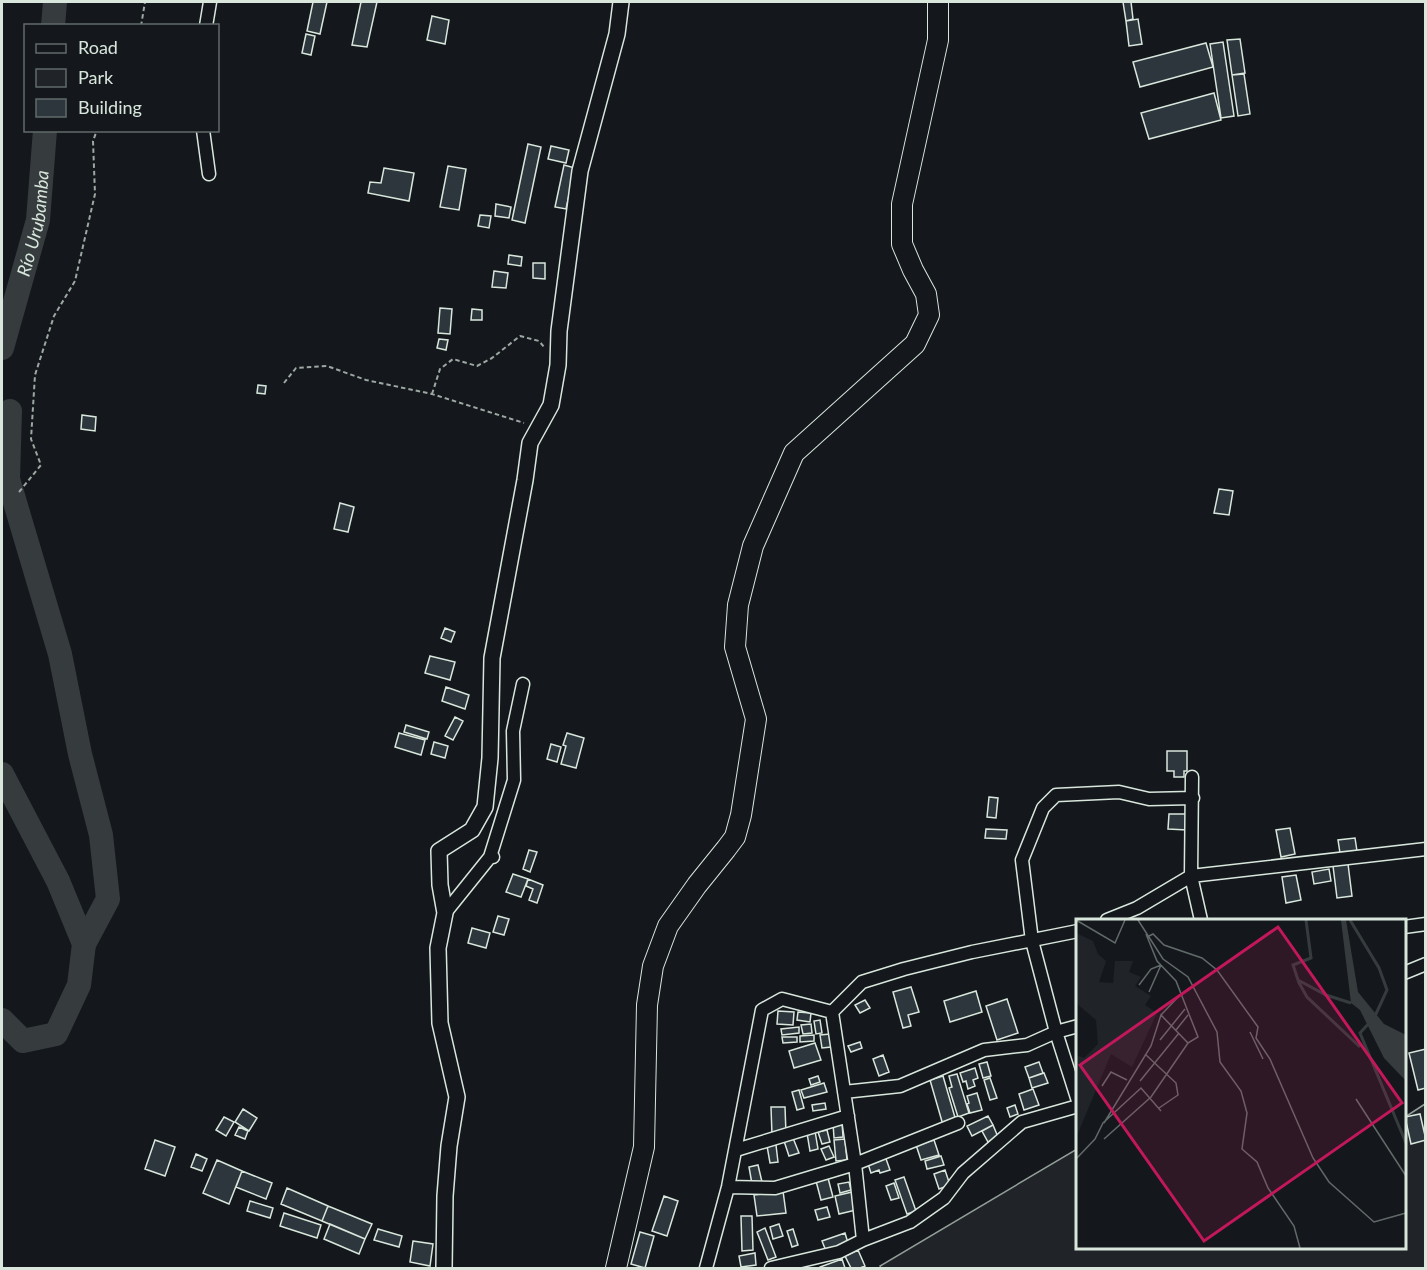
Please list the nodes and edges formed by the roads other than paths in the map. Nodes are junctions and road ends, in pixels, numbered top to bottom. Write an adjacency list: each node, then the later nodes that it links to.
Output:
1 (210, 2): 4 (street)
2 (621, 2): 12 (street)
3 (938, 2): 34 (highway)
4 (206, 24)
5 (203, 132): 6 (street)
6 (209, 174)
7 (523, 684): 12 (street)
8 (1192, 777): 9 (street)
9 (1192, 798): 11 (street); 18 (street)
10 (1425, 849): 11 (street)
11 (1191, 876): 13 (street); 14 (street)
12 (445, 913): 33 (street)
13 (1112, 919)
14 (1201, 919)
15 (1425, 924): 16 (street)
16 (1406, 927)
17 (1076, 931): 18 (street)
18 (1032, 941): 21 (street); 23 (street)
19 (1425, 964): 20 (street)
20 (1406, 973)
21 (832, 1012): 24 (street); 29 (street)
22 (1076, 1026): 23 (street)
23 (1056, 1032): 24 (street); 25 (street)
24 (844, 1092): 27 (street)
25 (1076, 1098)
26 (1076, 1106): 32 (street)
27 (848, 1116): 29 (street); 30 (street)
28 (958, 1123): 30 (street)
29 (736, 1150): 31 (street)
30 (855, 1164): 31 (street); 32 (street)
31 (728, 1187): 35 (street)
32 (863, 1240): 36 (street)
33 (444, 1269)
34 (616, 1269)
35 (706, 1269)
36 (771, 1269)

